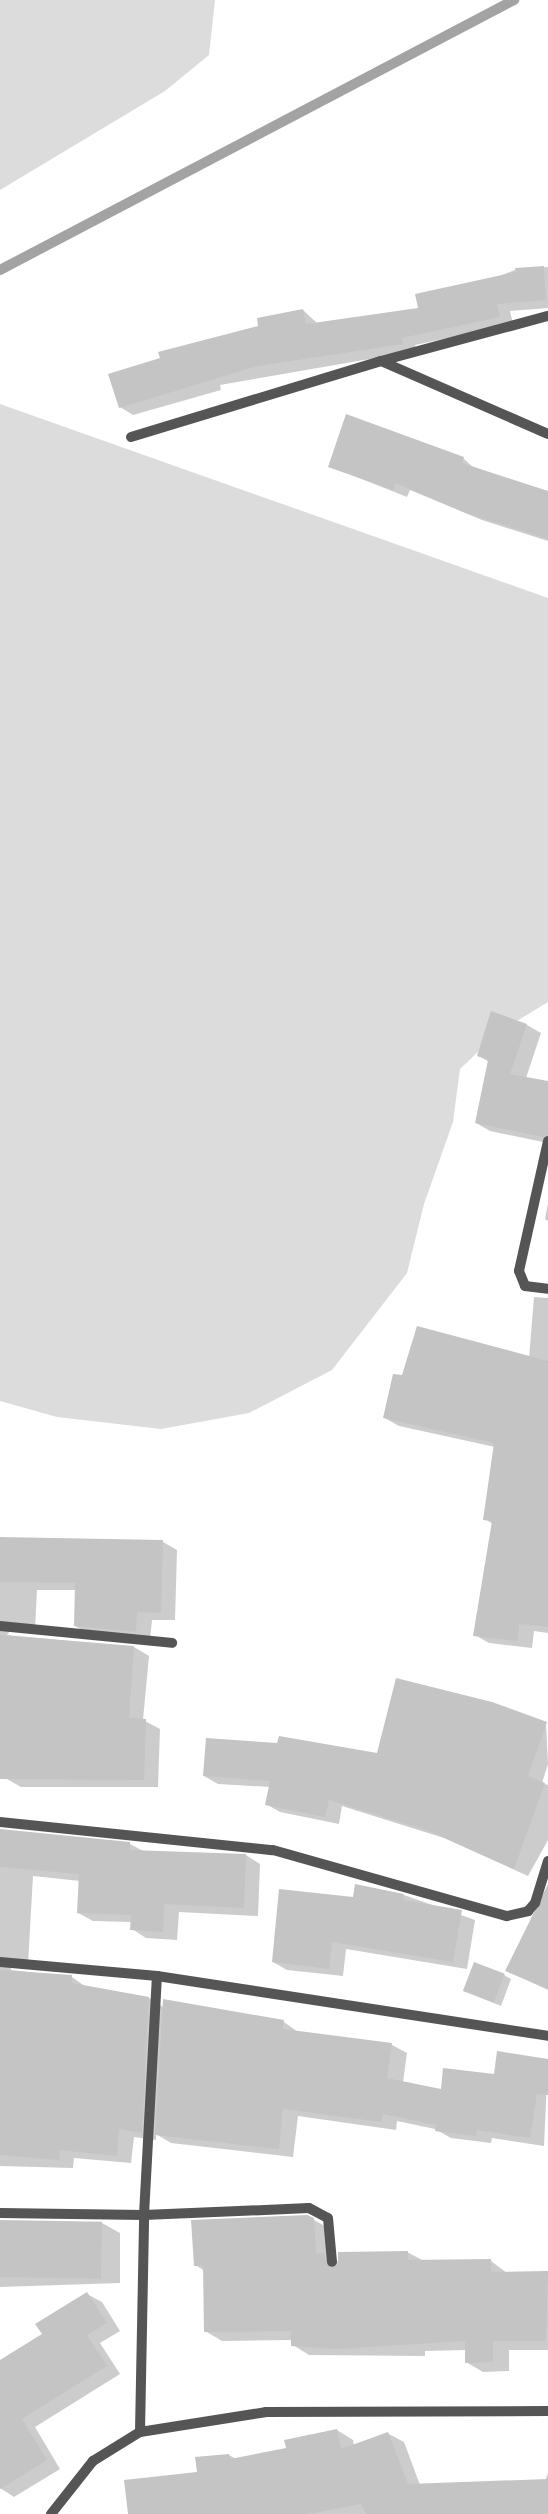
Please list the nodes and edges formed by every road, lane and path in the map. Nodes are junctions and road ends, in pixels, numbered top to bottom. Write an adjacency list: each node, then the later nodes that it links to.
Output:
1 (548, 316): 2 (street)
2 (381, 361): 3 (street); 4 (street)
3 (548, 434)
4 (132, 437)
5 (548, 1141): 6 (street)
6 (548, 1289)
7 (0, 1626): 8 (street)
8 (172, 1643)
9 (0, 1822): 10 (street)
10 (548, 1861)
11 (0, 1962): 12 (street)
12 (157, 1976): 13 (street); 15 (street)
13 (548, 2036)
14 (0, 2213): 15 (street)
15 (144, 2215): 16 (street); 18 (street)
16 (332, 2262)
17 (548, 2410): 18 (street)
18 (140, 2432): 19 (street)
19 (50, 2514)

